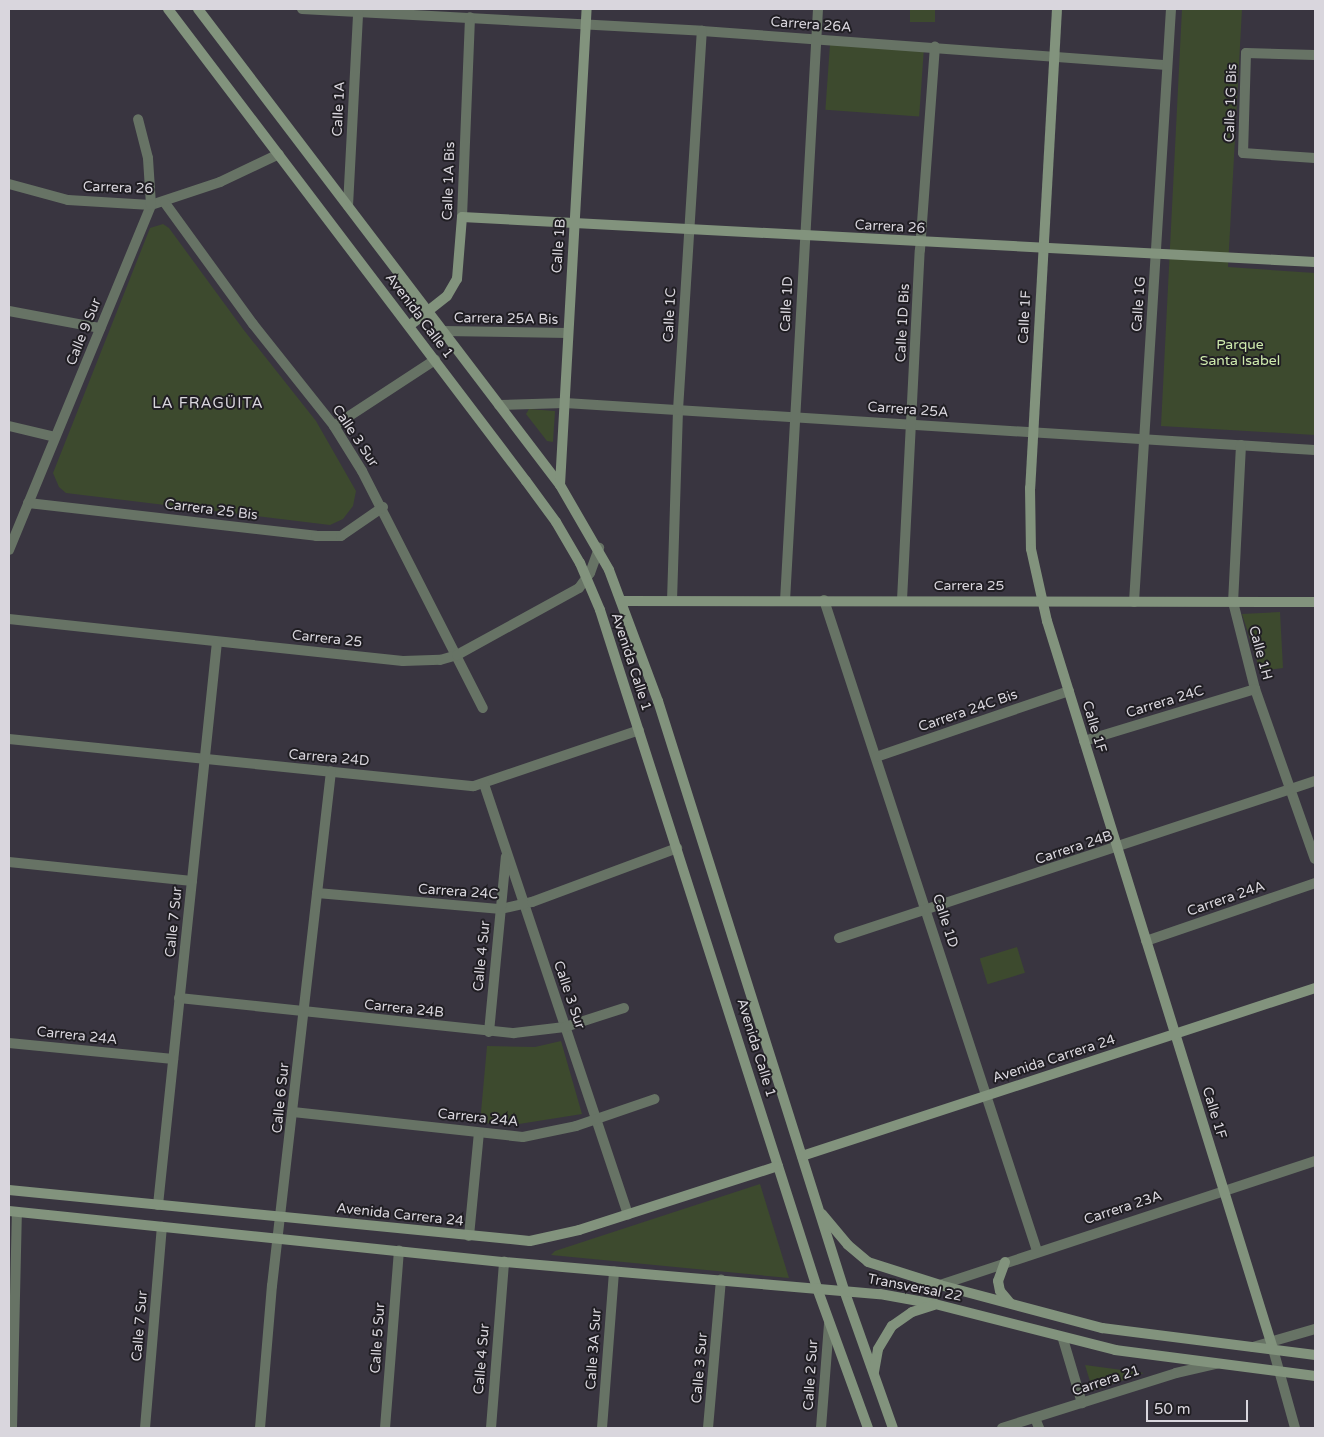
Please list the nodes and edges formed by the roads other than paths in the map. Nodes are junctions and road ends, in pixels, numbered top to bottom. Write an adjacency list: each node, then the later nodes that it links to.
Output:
1 (168, 9): 18 (main road, Avenida Calle 1)
2 (198, 9): 23 (main road, Avenida Calle 1)
3 (302, 9): 8 (street, Carrera 26A)
4 (586, 9): 10 (main road, Calle 1B)
5 (818, 9): 12 (street, Calle 1D)
6 (1057, 9): 14 (main road, Calle 1F)
7 (1170, 9): 16 (street, Calle 1G)
8 (358, 13): 9 (street, Carrera 26A); 23 (street, Calle 1A)
9 (470, 17): 10 (street, Carrera 26A); 24 (street, Calle 1A Bis)
10 (586, 25): 11 (street, Carrera 26A); 25 (main road, Calle 1B)
11 (702, 31): 12 (street, Carrera 26A); 26 (street, Calle 1C)
12 (816, 39): 13 (street, Carrera 26A); 27 (street, Calle 1D)
13 (935, 47): 14 (street, Carrera 26A); 28 (street, Calle 1D Bis)
14 (1054, 54): 16 (street, Carrera 26A); 29 (main road, Calle 1F)
15 (1315, 55): 19 (street, Calle 1G Bis)
16 (1168, 65): 30 (street, Calle 1G)
17 (138, 119): 22 (street, Calle 9 Sur)
18 (279, 154): 21 (street, Carrera 26); 34 (main road, Avenida Calle 1)
19 (1315, 158)
20 (9, 184): 22 (street, Carrera 26)
21 (165, 203): 22 (street, Carrera 26); 45 (street, Calle 3 Sur)
22 (150, 205): 35 (street, Calle 9 Sur)
23 (348, 206): 33 (main road, Avenida Calle 1)
24 (462, 217): 25 (main road, Carrera 26); 33 (main road, Calle 1A Bis)
25 (575, 223): 26 (main road, Carrera 26); 37 (main road, Calle 1B)
26 (688, 229): 27 (main road, Carrera 26); 41 (street, Calle 1C)
27 (806, 236): 28 (main road, Carrera 26); 42 (street, Calle 1D)
28 (921, 242): 29 (main road, Carrera 26); 43 (street, Calle 1D Bis)
29 (1043, 249): 30 (main road, Carrera 26); 46 (main road, Calle 1F)
30 (1156, 255): 31 (main road, Carrera 26); 48 (street, Calle 1G)
31 (1315, 262)
32 (9, 311): 35 (street)
33 (428, 311): 34 (main road, Calle 1A Bis); 36 (main road, Avenida Calle 1)
34 (409, 326): 38 (main road, Avenida Calle 1)
35 (100, 328): 47 (street, Calle 9 Sur)
36 (443, 332): 37 (street, Carrera 25A Bis); 40 (main road, Avenida Calle 1)
37 (568, 333): 39 (main road, Calle 1B)
38 (435, 360): 45 (street); 56 (main road, Avenida Calle 1)
39 (565, 403): 40 (street, Carrera 25A); 41 (street, Carrera 25A); 51 (main road, Calle 1B)
40 (500, 404): 51 (main road, Avenida Calle 1)
41 (678, 410): 42 (street, Carrera 25A); 61 (street, Calle 1C)
42 (794, 417): 43 (street, Carrera 25A); 62 (street, Calle 1D)
43 (911, 424): 46 (street, Carrera 25A); 58 (street, Calle 1D Bis)
44 (9, 426): 47 (street)
45 (334, 426): 53 (street, Calle 3 Sur)
46 (1033, 432): 48 (street, Carrera 25A); 59 (main road, Calle 1F)
47 (55, 437): 52 (street, Calle 9 Sur)
48 (1144, 439): 49 (street, Carrera 25A); 63 (street, Calle 1G)
49 (1241, 445): 50 (street, Carrera 25A); 64 (street, Calle 1H)
50 (1315, 450)
51 (560, 485): 54 (main road, Avenida Calle 1)
52 (28, 503): 53 (street, Carrera 25 Bis); 55 (street, Calle 9 Sur)
53 (383, 507): 68 (street, Calle 3 Sur)
54 (598, 548): 56 (street); 60 (main road, Avenida Calle 1)
55 (9, 550)
56 (587, 579): 68 (street, Carrera 25); 72 (main road, Avenida Calle 1)
57 (824, 600): 58 (main road, Carrera 25); 62 (main road, Carrera 25); 75 (street, Calle 1D)
58 (902, 600): 59 (main road, Carrera 25)
59 (1041, 600): 63 (main road, Carrera 25); 70 (main road, Calle 1F)
60 (622, 601): 61 (main road, Carrera 25); 108 (main road, Avenida Calle 1)
61 (672, 601): 62 (main road, Carrera 25)
62 (785, 601)
63 (1134, 602): 64 (main road, Carrera 25)
64 (1233, 602): 65 (main road, Carrera 25); 69 (street, Calle 1H)
65 (1315, 602)
66 (9, 619): 67 (street, Carrera 25)
67 (217, 642): 68 (street, Carrera 25); 76 (street, Calle 7 Sur)
68 (457, 655): 71 (street, Calle 3 Sur)
69 (1255, 689): 74 (street, Carrera 24C); 80 (street, Calle 1H)
70 (1069, 692): 74 (main road, Calle 1F); 75 (street, Carrera 24C Bis)
71 (483, 708)
72 (639, 730): 79 (street, Carrera 24D); 81 (main road, Avenida Calle 1)
73 (9, 739): 76 (street, Carrera 24D)
74 (1084, 741): 82 (main road, Calle 1F)
75 (876, 757): 91 (street, Calle 1D)
76 (204, 761): 77 (street, Carrera 24D); 86 (street, Calle 7 Sur)
77 (331, 771): 79 (street, Carrera 24D); 88 (street, Calle 6 Sur)
78 (1315, 781): 80 (street, Carrera 24B)
79 (484, 784): 83 (street, Calle 3 Sur)
80 (1291, 790): 82 (street, Carrera 24B); 84 (street, Calle 1H)
81 (677, 848): 89 (street, Carrera 24C); 110 (main road, Avenida Calle 1)
82 (1117, 849): 91 (street, Carrera 24B); 93 (main road, Calle 1F)
83 (506, 853): 89 (street, Calle 3 Sur); 90 (street, Calle 4 Sur)
84 (1315, 859)
85 (9, 862): 86 (street)
86 (192, 881): 95 (street, Calle 7 Sur)
87 (1315, 883): 93 (street, Carrera 24A)
88 (318, 893): 90 (street, Carrera 24C); 97 (street, Calle 6 Sur)
89 (524, 904): 90 (street, Carrera 24C); 98 (street, Calle 3 Sur)
90 (501, 909): 99 (street, Calle 4 Sur)
91 (927, 910): 92 (street, Carrera 24B); 103 (street, Calle 1D)
92 (839, 938)
93 (1146, 940): 100 (main road, Calle 1F)
94 (1315, 988): 100 (main road, Avenida Carrera 24)
95 (179, 998): 97 (street, Carrera 24B); 102 (street, Calle 7 Sur)
96 (624, 1008): 98 (street, Carrera 24B)
97 (304, 1012): 99 (street, Carrera 24B); 105 (street, Calle 6 Sur)
98 (565, 1026): 99 (street, Carrera 24B); 106 (street, Calle 3 Sur)
99 (489, 1032)
100 (1175, 1034): 103 (main road, Avenida Carrera 24); 112 (main road, Calle 1F)
101 (9, 1043): 102 (street, Carrera 24A)
102 (173, 1059): 113 (street, Calle 7 Sur)
103 (987, 1096): 108 (main road, Avenida Carrera 24); 122 (street, Calle 1D)
104 (655, 1099): 106 (street, Carrera 24A)
105 (294, 1112): 107 (street, Carrera 24A); 117 (street, Calle 6 Sur)
106 (596, 1119): 107 (street, Carrera 24A); 116 (street, Calle 3 Sur)
107 (479, 1133): 119 (street)
108 (802, 1156): 114 (main road, Avenida Calle 1)
109 (1315, 1160): 112 (street, Carrera 23A)
110 (778, 1166): 116 (main road, Avenida Carrera 24); 128 (main road, Avenida Calle 1)
111 (9, 1190): 113 (main road, Avenida Carrera 24)
112 (1224, 1190): 122 (street, Carrera 23A); 136 (main road, Calle 1F)
113 (158, 1205): 117 (main road, Avenida Carrera 24)
114 (819, 1210): 127 (main road, Transversal 22); 129 (main road, Avenida Calle 1)
115 (13, 1212): 118 (main road); 144 (street)
116 (628, 1215): 119 (main road, Avenida Carrera 24)
117 (281, 1218): 119 (main road, Avenida Carrera 24); 120 (street, Calle 6 Sur)
118 (162, 1227): 120 (main road); 145 (street, Calle 7 Sur)
119 (469, 1236)
120 (278, 1238): 121 (main road); 146 (street, Calle 6 Sur)
121 (399, 1251): 123 (main road); 147 (street, Calle 5 Sur)
122 (1037, 1251): 124 (street, Carrera 23A)
123 (504, 1262): 125 (main road, Transversal 22); 148 (street, Calle 4 Sur)
124 (1006, 1262): 127 (street, Carrera 23A); 131 (main road)
125 (614, 1271): 126 (main road, Transversal 22); 149 (street, Calle 3A Sur)
126 (721, 1280): 128 (main road, Transversal 22); 150 (street, Calle 3 Sur)
127 (940, 1285): 131 (main road, Transversal 22)
128 (817, 1288): 129 (main road, Transversal 22); 132 (main road, Avenida Calle 1)
129 (844, 1290): 130 (main road, Transversal 22); 140 (main road, Avenida Calle 1)
130 (935, 1304): 133 (main road, Transversal 22); 140 (main road)
131 (1011, 1304): 133 (main road); 136 (main road, Transversal 22)
132 (829, 1323): 151 (street, Calle 2 Sur); 152 (main road, Avenida Calle 1)
133 (1009, 1323): 135 (main road, Transversal 22)
134 (1315, 1329): 136 (street)
135 (1063, 1339): 138 (main road, Transversal 22); 142 (street)
136 (1272, 1346): 137 (main road, Transversal 22); 139 (street, Calle 1F)
137 (1315, 1355)
138 (1219, 1364): 139 (main road, Transversal 22); 142 (street, Carrera 21)
139 (1278, 1371): 141 (main road, Transversal 22); 156 (street, Calle 1F)
140 (874, 1376): 153 (main road, Avenida Calle 1)
141 (1315, 1376)
142 (1082, 1403): 143 (street, Carrera 21)
143 (1035, 1418): 154 (street, Carrera 21); 155 (street)
144 (12, 1428)
145 (145, 1428)
146 (260, 1428)
147 (385, 1428)
148 (490, 1428)
149 (602, 1428)
150 (708, 1428)
151 (822, 1428)
152 (868, 1428)
153 (893, 1428)
154 (1002, 1428)
155 (1039, 1428)
156 (1295, 1428)

